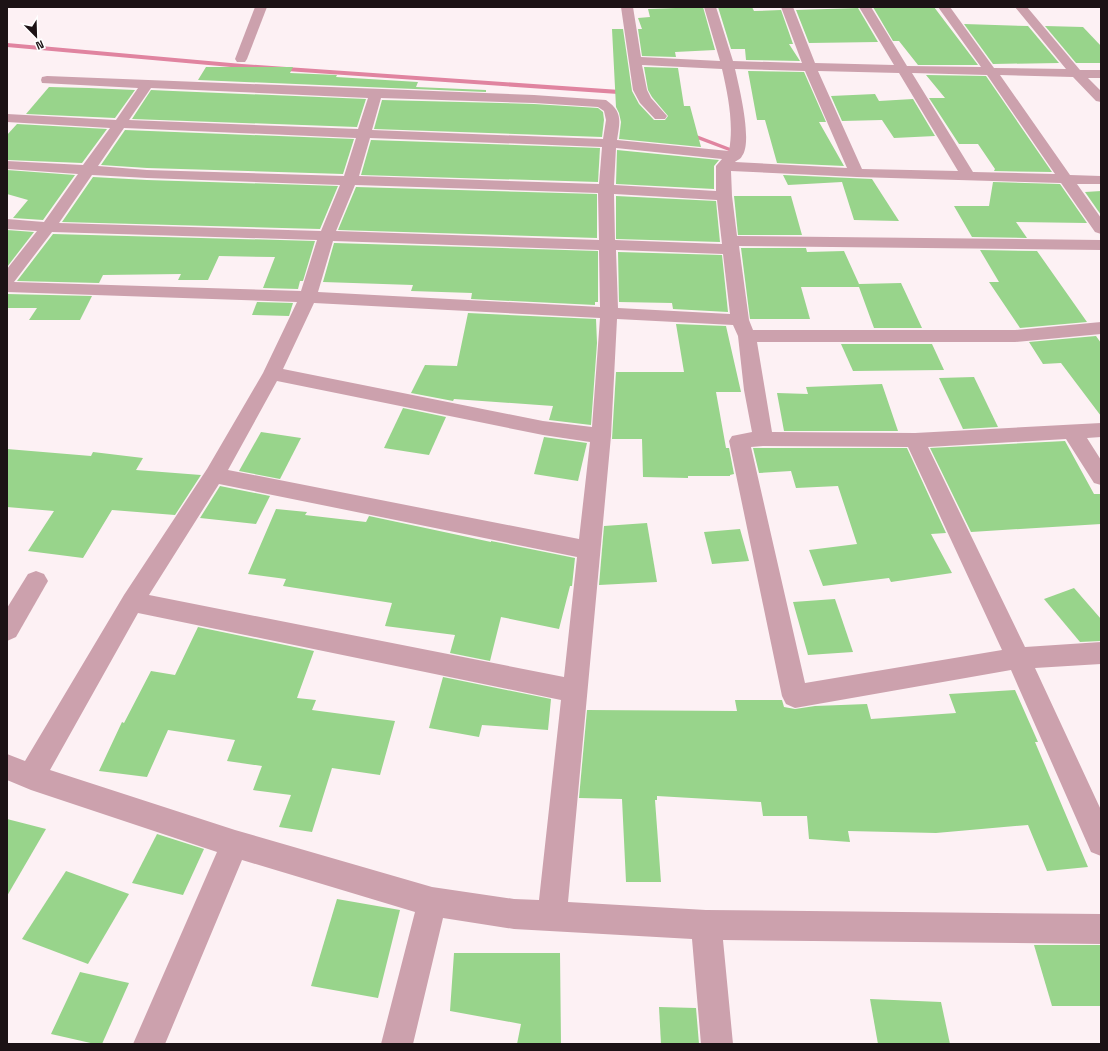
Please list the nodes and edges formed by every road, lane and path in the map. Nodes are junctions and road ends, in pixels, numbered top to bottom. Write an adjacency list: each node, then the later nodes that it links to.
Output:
1 (261, 7): 8 (street)
2 (628, 7): 9 (street)
3 (710, 7): 10 (street)
4 (787, 7): 11 (street)
5 (865, 7): 12 (street)
6 (944, 7): 13 (street)
7 (1021, 7): 14 (street)
8 (240, 59)
9 (636, 61): 10 (street); 20 (street)
10 (727, 65): 11 (street); 25 (street)
11 (810, 67): 12 (street); 28 (street)
12 (902, 69): 13 (street); 29 (street)
13 (991, 71): 14 (street); 30 (street)
14 (1077, 74): 15 (street); 19 (street)
15 (1101, 74)
16 (47, 80): 17 (street)
17 (147, 85): 18 (street); 22 (street)
18 (376, 94): 23 (street); 24 (street)
19 (1101, 98)
20 (660, 116)
21 (7, 118): 22 (street)
22 (118, 124): 23 (street); 27 (street)
23 (364, 134): 24 (street); 31 (street)
24 (609, 142): 25 (street); 33 (street)
25 (728, 161): 28 (street); 34 (street)
26 (7, 165): 27 (street)
27 (87, 170): 31 (street); 36 (street)
28 (857, 173): 29 (street)
29 (968, 176): 30 (street)
30 (1065, 179): 32 (street); 37 (street)
31 (350, 180): 33 (street); 38 (street)
32 (1101, 180)
33 (606, 189): 34 (street); 39 (street)
34 (724, 196): 40 (street)
35 (7, 224): 36 (street)
36 (48, 227): 38 (street); 42 (street)
37 (1101, 229)
38 (326, 237): 39 (street); 44 (street)
39 (607, 245): 40 (street); 45 (street)
40 (731, 245): 41 (street); 46 (street)
41 (1101, 245)
42 (7, 280)
43 (7, 287): 44 (street)
44 (308, 298): 45 (street); 48 (street)
45 (609, 313): 46 (street); 51 (street)
46 (744, 328): 47 (street); 52 (street)
47 (1101, 328)
48 (272, 373): 51 (street); 54 (street)
49 (1101, 430): 50 (street)
50 (1072, 432): 53 (street); 55 (street)
51 (601, 436): 56 (street)
52 (763, 439): 53 (street); 61 (street)
53 (915, 440): 61 (street)
54 (214, 475): 56 (street); 58 (street)
55 (1101, 478)
56 (589, 550): 62 (street)
57 (36, 581): 59 (street)
58 (132, 602): 62 (street); 63 (street)
59 (7, 630)
60 (1101, 653): 61 (street)
61 (1018, 658): 64 (street)
62 (574, 691): 67 (street)
63 (19, 772): 65 (street)
64 (1101, 842)
65 (235, 844): 66 (street); 70 (street)
66 (432, 902): 67 (street); 71 (street)
67 (552, 917): 68 (street)
68 (706, 925): 69 (street); 72 (street)
69 (1101, 929)
70 (149, 1044)
71 (398, 1044)
72 (717, 1044)

